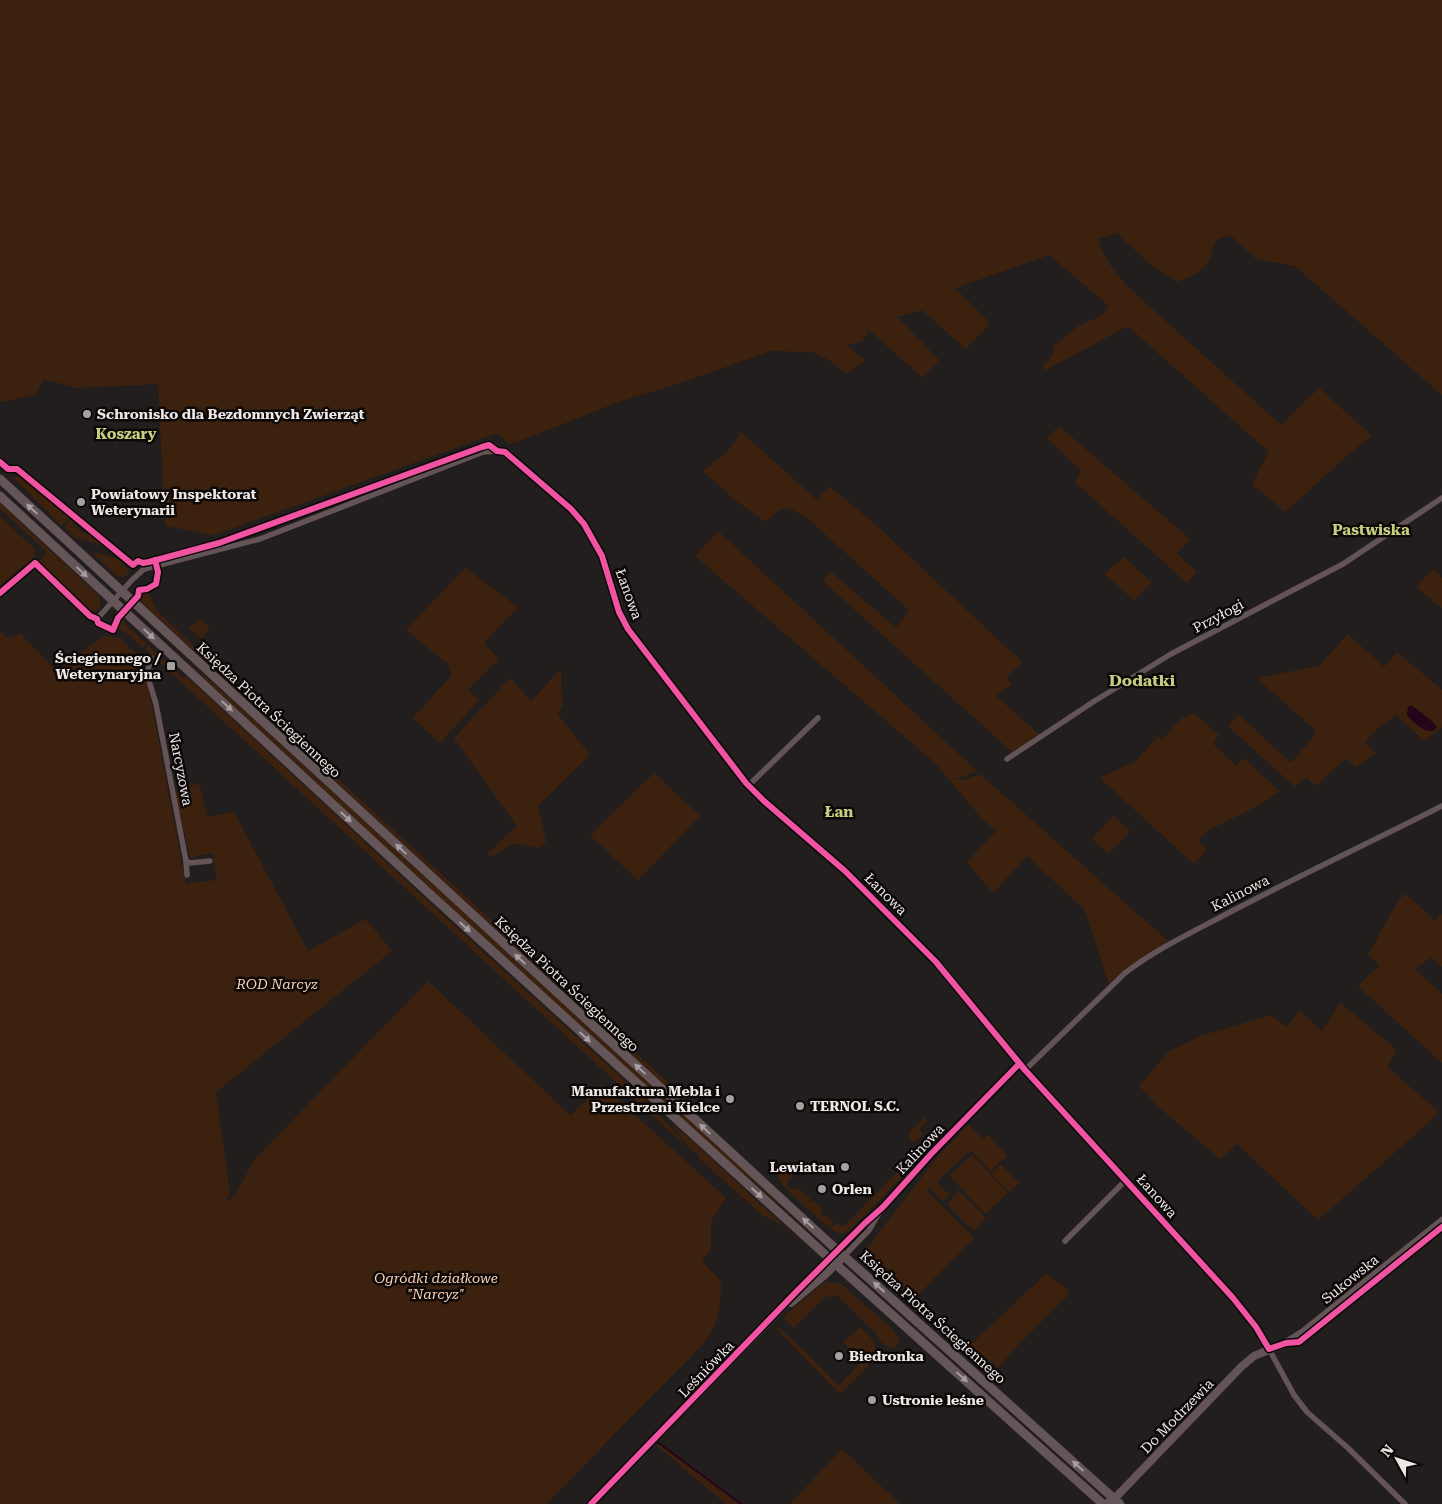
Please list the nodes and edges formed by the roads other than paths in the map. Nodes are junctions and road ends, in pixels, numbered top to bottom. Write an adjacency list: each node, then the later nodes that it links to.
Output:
1 (0, 479): 4 (main road, Księdza Piotra Ściegiennego, one-way to 1)
2 (0, 496): 6 (main road, Księdza Piotra Ściegiennego, one-way to 6)
3 (1442, 498): 9 (street, Przyłogi)
4 (121, 592): 6 (street); 10 (street, Łanowa); 20 (main road, Księdza Piotra Ściegiennego, one-way to 4)
5 (0, 593): 6 (street)
6 (113, 600): 21 (main road, Księdza Piotra Ściegiennego, one-way to 21)
7 (151, 658): 12 (street, Narcyzowa)
8 (818, 718): 10 (street)
9 (1007, 759)
10 (749, 785): 15 (street, Łanowa)
11 (1442, 806): 16 (street, Kalinowa)
12 (186, 861): 13 (street); 14 (street, Narcyzowa)
13 (210, 861)
14 (187, 875)
15 (1020, 1064): 16 (street, Łanowa); 20 (street, Kalinowa)
16 (1025, 1070): 17 (street, Łanowa)
17 (1125, 1181): 19 (street); 22 (street, Łanowa)
18 (1442, 1221): 22 (street, Sukowska)
19 (1064, 1241)
20 (841, 1253): 21 (street, Kalinowa); 23 (main road, Księdza Piotra Ściegiennego, one-way to 20)
21 (833, 1262): 23 (main road, Księdza Piotra Ściegiennego, one-way to 23); 24 (street, Leśniówka)
22 (1269, 1349): 23 (street, Do Modrzewia); 25 (street, Łanowa)
23 (1111, 1503)
24 (591, 1504)
25 (1405, 1504)

